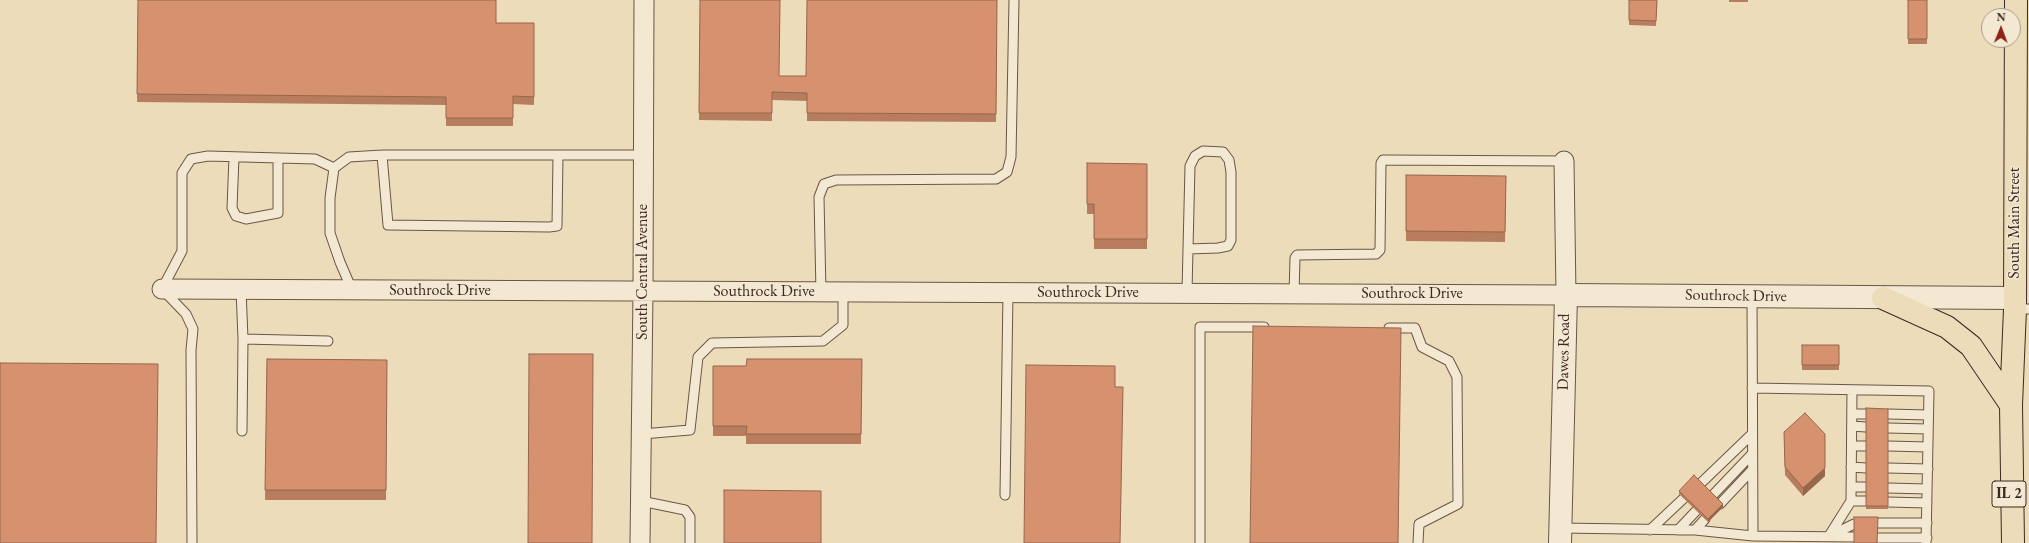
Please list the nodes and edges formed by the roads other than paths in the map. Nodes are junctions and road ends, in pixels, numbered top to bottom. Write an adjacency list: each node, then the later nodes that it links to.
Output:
1 (644, 0): 6 (street, South Central Avenue)
2 (1014, 0): 16 (lane)
3 (2016, 0): 24 (main road, South Main Street / IL 2)
4 (382, 155): 5 (lane); 5 (lane); 10 (lane)
5 (558, 155): 6 (lane)
6 (644, 155): 15 (street, South Central Avenue)
7 (234, 157): 8 (lane); 8 (lane); 12 (lane)
8 (278, 158): 10 (lane)
9 (1564, 161): 20 (lane); 21 (street, Dawes Road)
10 (334, 168): 14 (lane)
11 (1188, 249): 11 (lane); 19 (lane)
12 (162, 289): 13 (street, Southrock Drive); 82 (lane)
13 (241, 289): 14 (street, Southrock Drive); 27 (lane)
14 (352, 290): 15 (street, Southrock Drive)
15 (643, 292): 16 (street, Southrock Drive); 41 (street, South Central Avenue)
16 (821, 292): 17 (street, Southrock Drive)
17 (843, 292): 18 (street, Southrock Drive); 41 (lane)
18 (1008, 293): 19 (street, Southrock Drive); 59 (lane)
19 (1188, 293): 20 (street, Southrock Drive)
20 (1294, 294): 21 (street, Southrock Drive)
21 (1566, 294): 22 (street, Southrock Drive); 76 (street, Dawes Road)
22 (1752, 296): 23 (street, Southrock Drive); 29 (lane)
23 (1883, 298): 24 (street, Southrock Drive); 31 (main road)
24 (2019, 305): 31 (main road, South Main Street / IL 2)
25 (1271, 327): 85 (lane)
26 (1383, 328): 86 (lane)
27 (243, 339): 28 (lane); 40 (lane)
28 (328, 341)
29 (1752, 388): 30 (lane); 42 (lane)
30 (1852, 390): 32 (lane); 35 (lane)
31 (2011, 405): 46 (main road, South Main Street / IL 2)
32 (1852, 414): 33 (lane); 36 (lane)
33 (1866, 414)
34 (1888, 414): 35 (lane)
35 (1928, 415): 39 (lane)
36 (1852, 426): 37 (lane); 43 (lane)
37 (1866, 427)
38 (1888, 428): 39 (lane)
39 (1928, 429): 47 (lane)
40 (242, 431)
41 (642, 434): 62 (street, South Central Avenue)
42 (1752, 434): 48 (lane); 54 (lane)
43 (1852, 446): 44 (lane); 49 (lane)
44 (1866, 446)
45 (1888, 446): 47 (lane)
46 (2011, 446): 88 (main road, South Main Street / IL 2); 89 (main road, South Main Street / IL 2)
47 (1928, 447): 52 (lane)
48 (1752, 454): 53 (lane); 60 (lane)
49 (1851, 467): 50 (lane); 55 (lane)
50 (1866, 468)
51 (1888, 468): 52 (lane)
52 (1928, 469): 58 (lane)
53 (1752, 470): 67 (lane); 77 (lane)
54 (1700, 484)
55 (1851, 487): 56 (lane); 63 (lane)
56 (1866, 487)
57 (1888, 488): 58 (lane)
58 (1927, 489): 66 (lane)
59 (1005, 495)
60 (1712, 496)
61 (1684, 498): 73 (lane)
62 (641, 501): 83 (street, South Central Avenue); 84 (lane)
63 (1851, 501): 64 (lane); 78 (lane)
64 (1866, 501)
65 (1888, 502): 66 (lane)
66 (1927, 503): 71 (lane)
67 (1720, 504)
68 (1696, 511): 74 (lane)
69 (1705, 519): 75 (lane)
70 (1878, 523): 71 (lane)
71 (1927, 523): 81 (lane)
72 (1854, 524): 78 (lane)
73 (1650, 530): 74 (lane); 76 (lane)
74 (1678, 530): 75 (lane)
75 (1695, 530): 77 (lane)
76 (1560, 536)
77 (1752, 536): 78 (lane)
78 (1829, 536): 79 (lane); 87 (lane)
79 (1854, 537)
80 (1877, 538): 81 (lane)
81 (1926, 541)
82 (192, 543)
83 (640, 543)
84 (690, 543)
85 (1200, 543)
86 (1418, 543)
87 (1843, 543)
88 (2006, 543)
89 (2012, 543)

